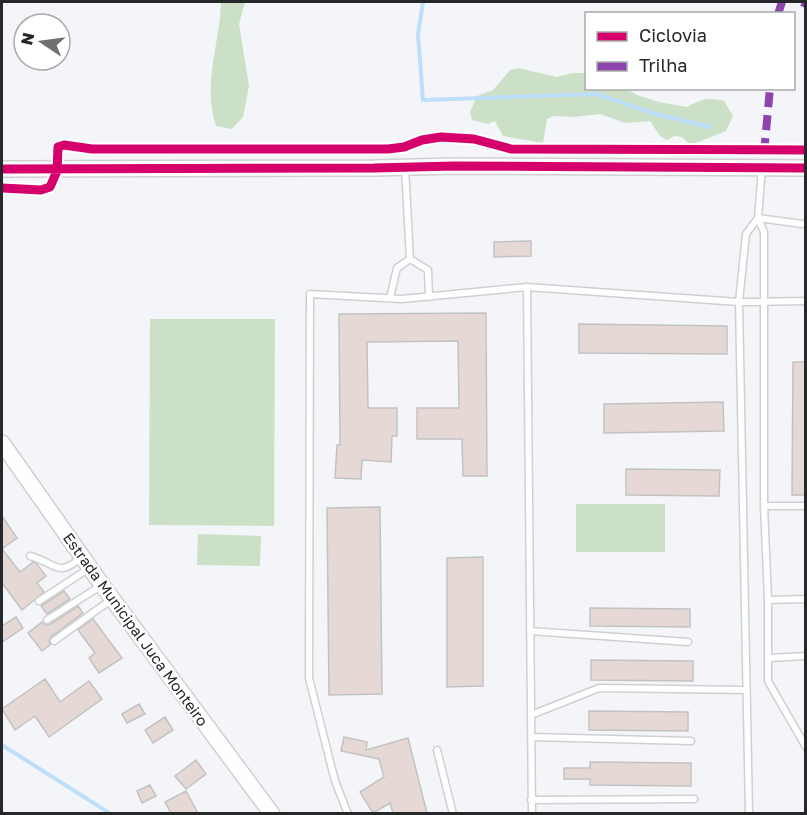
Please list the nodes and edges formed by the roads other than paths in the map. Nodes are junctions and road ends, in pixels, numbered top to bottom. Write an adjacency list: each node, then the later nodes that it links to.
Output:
1 (405, 168): 2 (street); 5 (street); 9 (lane)
2 (762, 168): 3 (street); 7 (lane)
3 (806, 168)
4 (2, 169): 5 (street)
5 (23, 169): 6 (street)
6 (2, 178)
7 (758, 218): 8 (lane); 13 (lane); 14 (lane)
8 (802, 224)
9 (410, 259): 11 (lane); 12 (lane)
10 (527, 287): 11 (lane); 13 (lane); 27 (lane)
11 (429, 297): 12 (lane)
12 (390, 298): 41 (lane)
13 (739, 302): 14 (lane); 32 (lane)
14 (764, 302): 15 (lane); 17 (lane)
15 (806, 302)
16 (2, 443): 20 (street, Estrada Municipal Juca Monteiro)
17 (764, 506): 18 (lane); 24 (lane)
18 (806, 506)
19 (30, 556): 20 (lane)
20 (86, 562): 21 (street, Estrada Municipal Juca Monteiro); 25 (lane)
21 (102, 585): 22 (street, Estrada Municipal Juca Monteiro); 26 (lane)
22 (113, 598): 28 (lane); 40 (street, Estrada Municipal Juca Monteiro)
23 (806, 599): 24 (lane)
24 (768, 600): 31 (lane)
25 (39, 601)
26 (47, 620)
27 (530, 631): 29 (lane); 33 (lane)
28 (54, 640)
29 (688, 642)
30 (806, 656): 31 (lane)
31 (769, 658): 36 (lane)
32 (746, 690): 33 (lane); 44 (lane)
33 (531, 715): 34 (lane)
34 (531, 737): 35 (lane); 39 (lane)
35 (691, 741)
36 (806, 747)
37 (437, 750): 42 (lane)
38 (694, 799): 39 (lane)
39 (531, 800): 43 (lane)
40 (272, 813)
41 (348, 813)
42 (453, 813)
43 (532, 813)
44 (749, 813)

